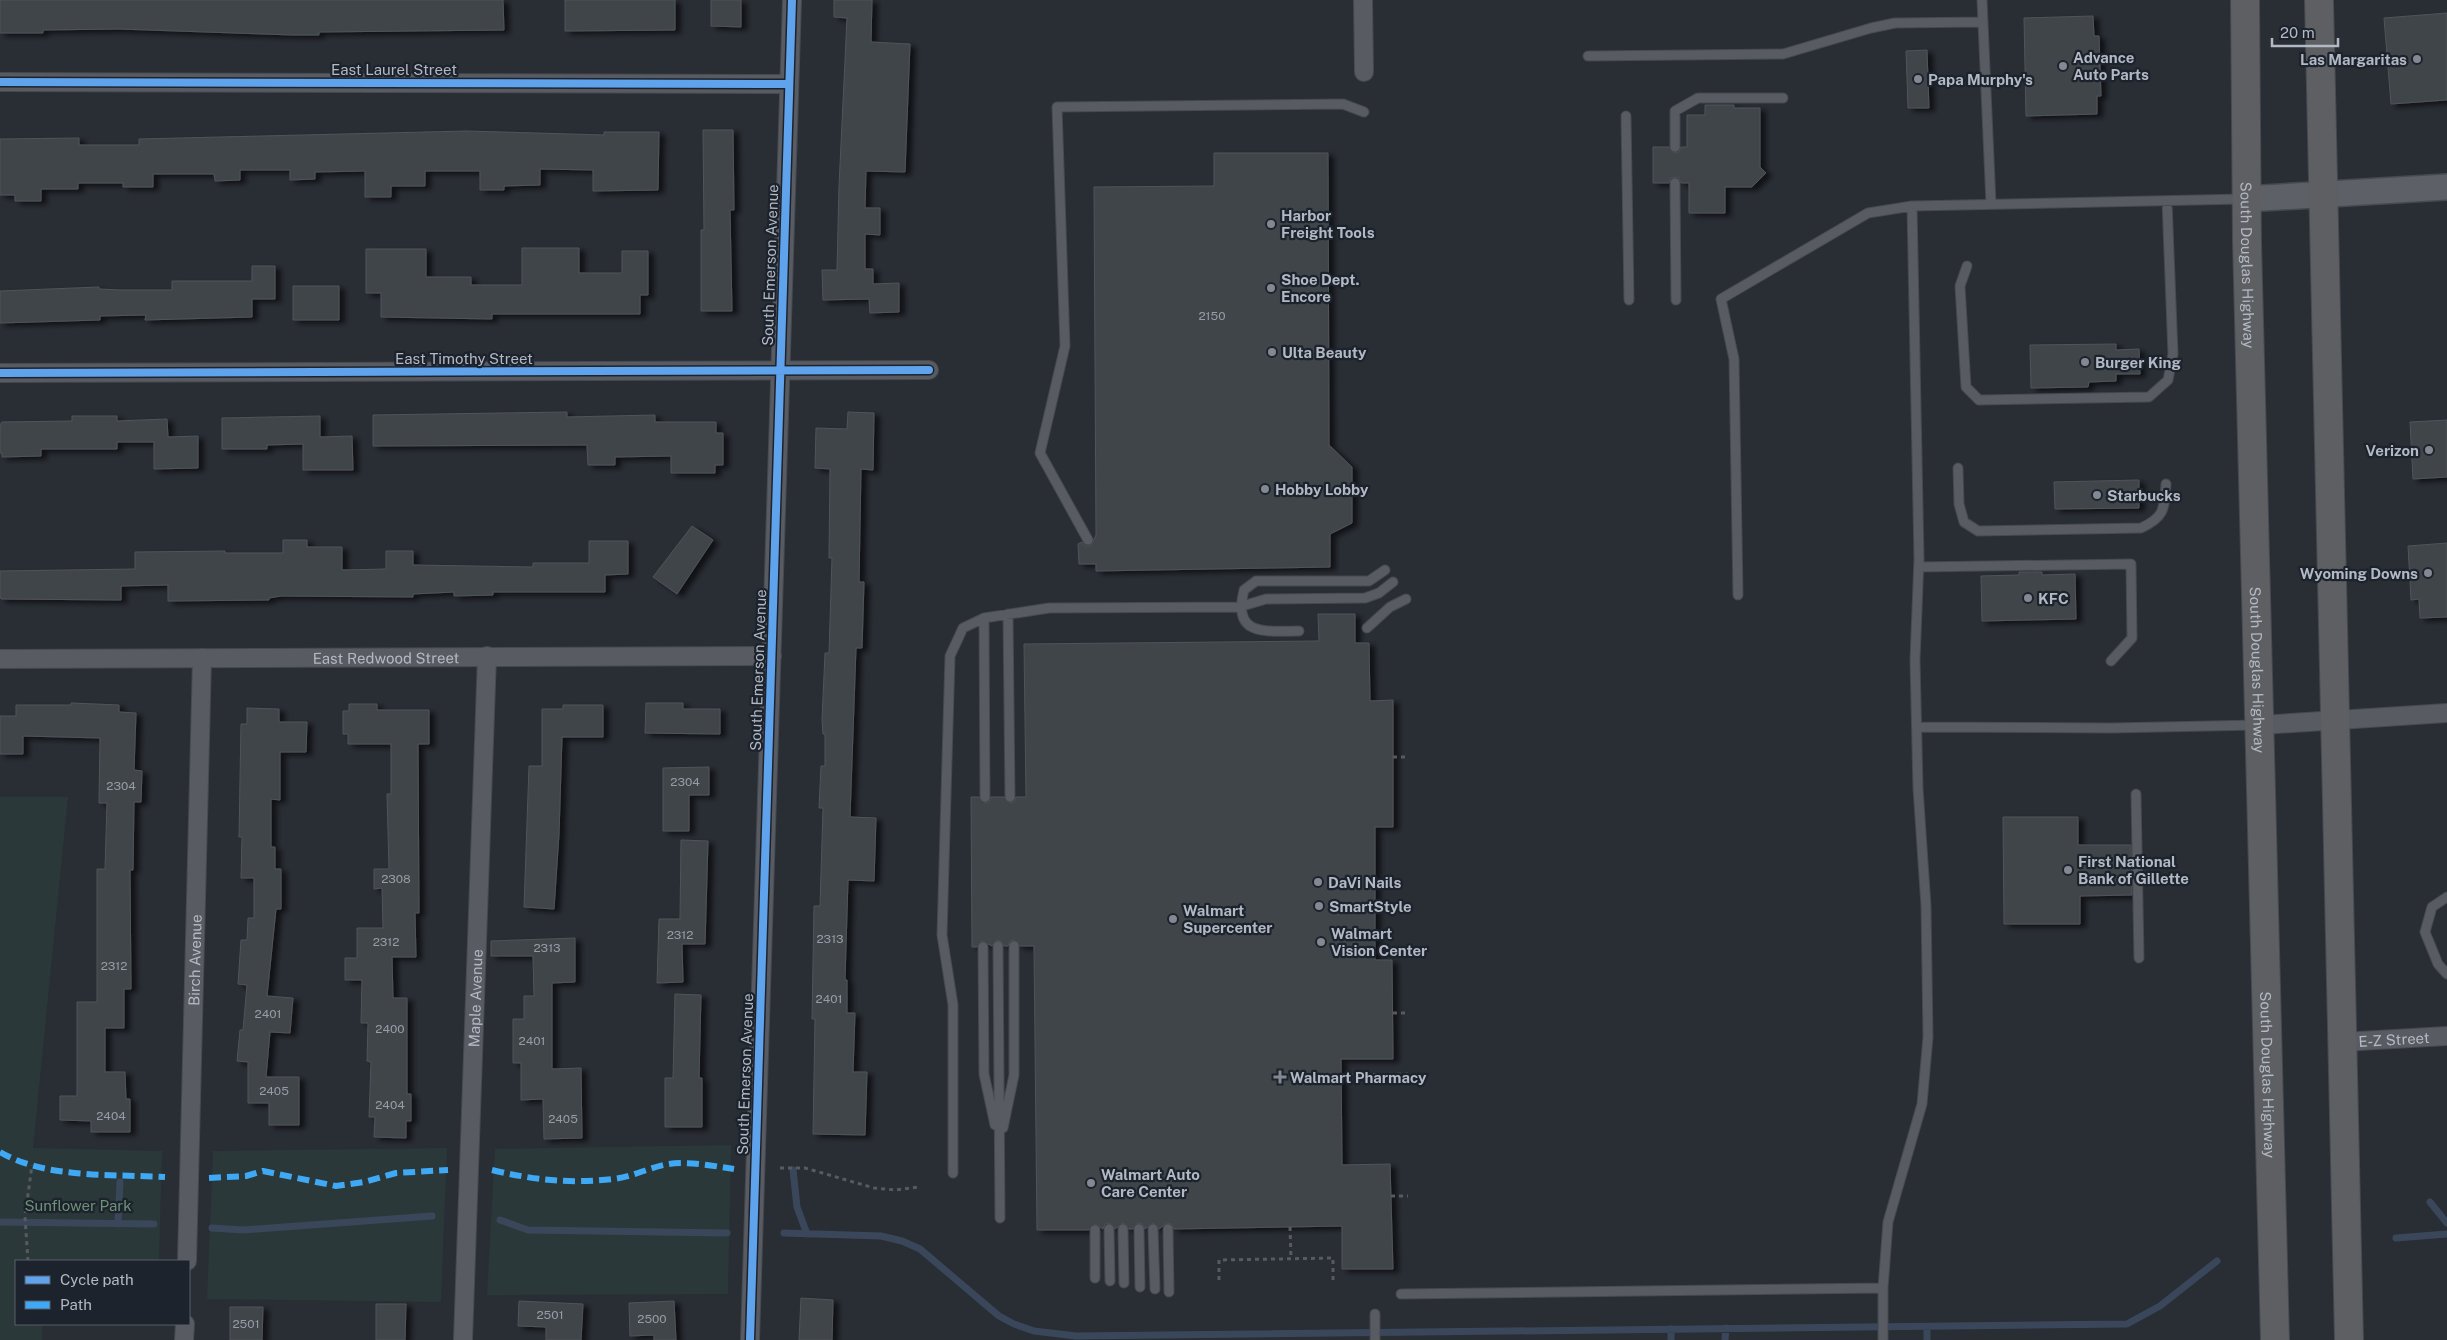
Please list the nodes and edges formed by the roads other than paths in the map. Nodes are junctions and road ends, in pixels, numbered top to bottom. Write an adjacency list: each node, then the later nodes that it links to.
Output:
1 (792, 0): 10 (street, South Emerson Avenue)
2 (1363, 0): 8 (street)
3 (1982, 0): 6 (lane)
4 (2245, 0): 18 (highway, South Douglas Highway)
5 (2319, 0): 17 (highway)
6 (1984, 22): 7 (lane); 20 (lane)
7 (1588, 56)
8 (1364, 72)
9 (0, 82): 10 (street, East Laurel Street)
10 (789, 84): 25 (street, South Emerson Avenue)
11 (1783, 98): 14 (lane)
12 (1364, 112): 30 (lane)
13 (1626, 116): 23 (lane)
14 (1675, 147)
15 (1675, 183): 24 (lane)
16 (2447, 187): 17 (street)
17 (2324, 195): 18 (street); 47 (highway)
18 (2246, 199): 19 (lane); 48 (highway, South Douglas Highway)
19 (2167, 201): 20 (lane); 22 (lane)
20 (1991, 204): 21 (lane)
21 (1912, 206): 31 (lane); 34 (lane)
22 (1967, 266)
23 (1629, 300)
24 (1676, 300)
25 (781, 370): 26 (street, East Timothy Street); 27 (street, East Timothy Street); 42 (street, South Emerson Avenue)
26 (929, 370)
27 (0, 374)
28 (1958, 468): 29 (lane)
29 (2166, 484)
30 (1088, 540)
31 (1919, 567): 45 (lane); 49 (lane)
32 (1385, 570): 36 (lane)
33 (1393, 582): 36 (lane)
34 (1738, 595)
35 (1406, 600): 39 (lane)
36 (1239, 607): 37 (lane); 40 (lane)
37 (1008, 614): 38 (lane); 52 (lane)
38 (984, 618): 51 (lane); 62 (lane)
39 (1367, 628)
40 (1299, 630)
41 (487, 656): 42 (street, East Redwood Street); 43 (street, East Redwood Street); 82 (street, Maple Avenue)
42 (772, 656): 83 (street, South Emerson Avenue)
43 (202, 658): 44 (street, East Redwood Street); 70 (street, Birch Avenue)
44 (0, 659)
45 (2111, 661)
46 (2447, 713): 47 (street)
47 (2335, 721): 48 (street); 60 (highway)
48 (2261, 725): 49 (lane); 86 (highway, South Douglas Highway)
49 (1917, 727): 75 (lane)
50 (2136, 794): 57 (lane)
51 (985, 797)
52 (1010, 797)
53 (2447, 898): 58 (lane)
54 (983, 946): 61 (lane)
55 (998, 946): 61 (lane)
56 (1014, 946): 61 (lane)
57 (2139, 958)
58 (2447, 974)
59 (2447, 1036): 60 (street, E-Z Street)
60 (2342, 1042): 87 (highway)
61 (999, 1145): 63 (lane)
62 (953, 1173)
63 (1000, 1218)
64 (1109, 1229): 72 (lane)
65 (1122, 1229): 73 (lane)
66 (1139, 1229): 74 (lane)
67 (1153, 1229): 76 (lane)
68 (1168, 1229): 77 (lane)
69 (1095, 1230): 71 (lane)
70 (187, 1260)
71 (1095, 1278)
72 (1110, 1281)
73 (1124, 1283)
74 (1140, 1287)
75 (1883, 1288): 78 (lane); 85 (lane)
76 (1155, 1289)
77 (1169, 1292)
78 (1401, 1294)
79 (1375, 1314): 84 (lane)
80 (185, 1325): 81 (street)
81 (184, 1340)
82 (463, 1340)
83 (750, 1340)
84 (1375, 1340)
85 (1883, 1340)
86 (2275, 1340)
87 (2349, 1340)

